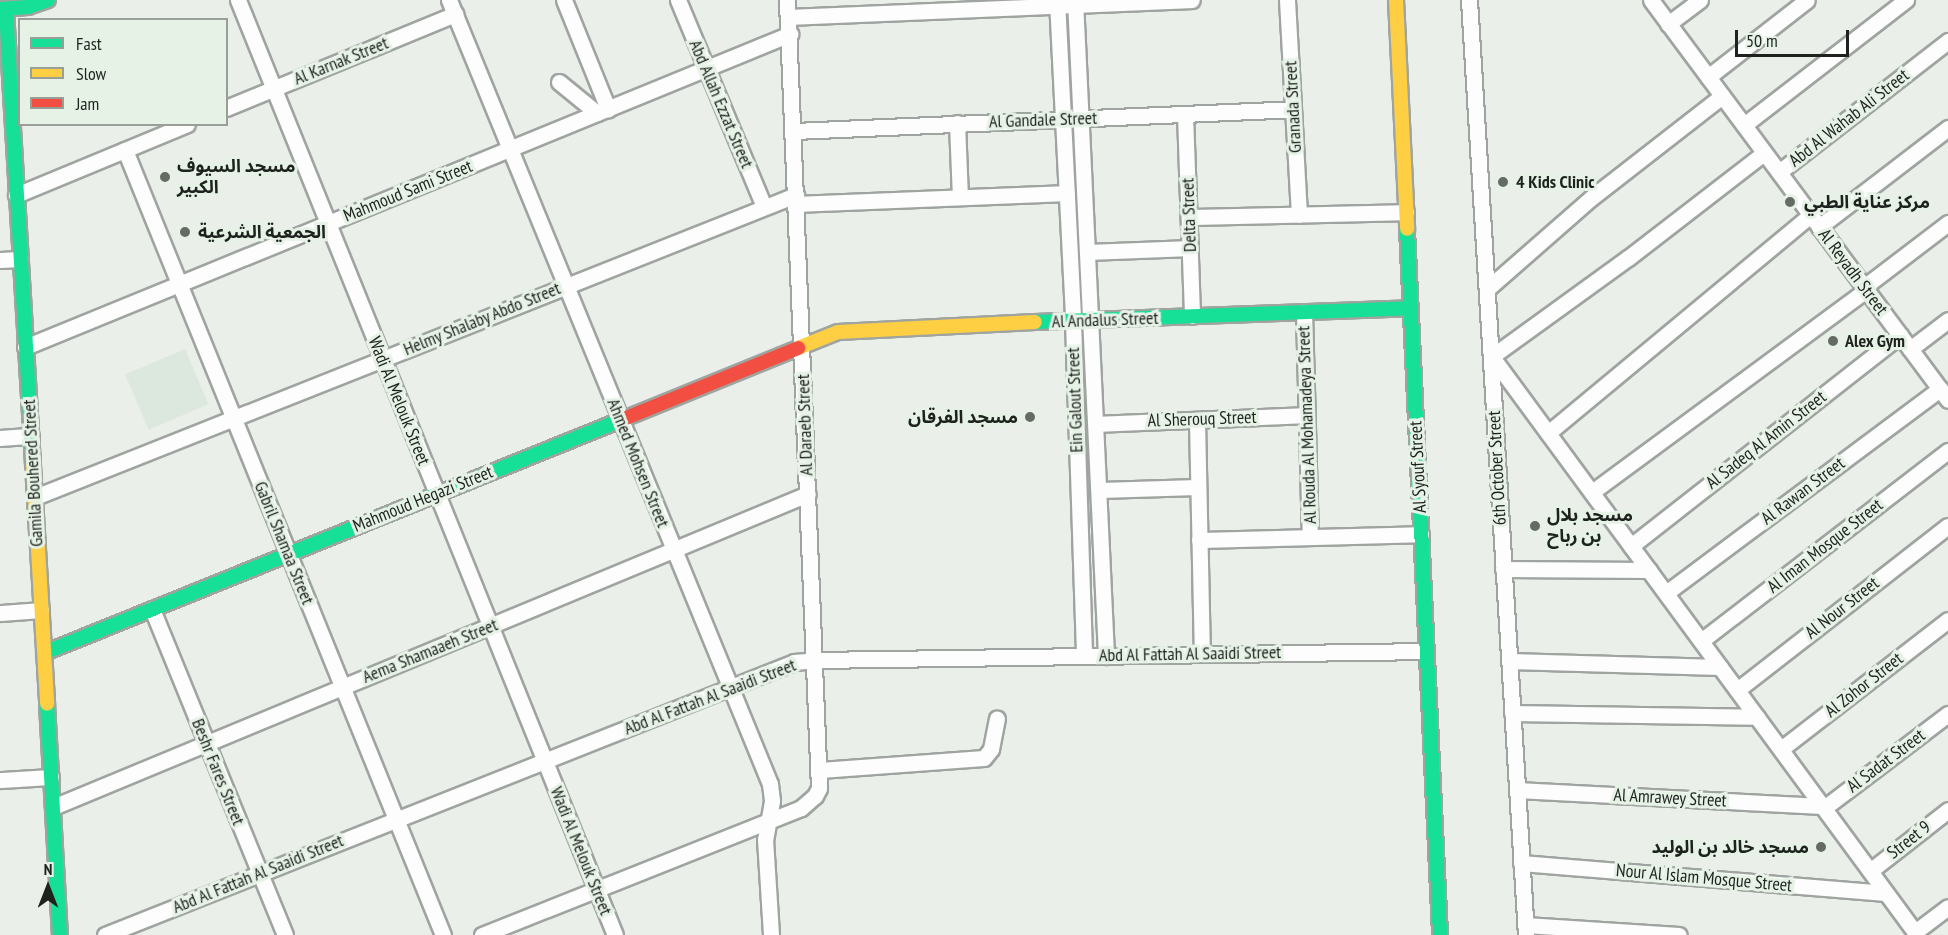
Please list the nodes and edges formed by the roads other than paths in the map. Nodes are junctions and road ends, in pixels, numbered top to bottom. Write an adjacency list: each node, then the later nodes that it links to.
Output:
1 (48, 0): 17 (main road)
2 (238, 0): 25 (street, Wadi Al Melouk Street)
3 (564, 0): 30 (street)
4 (678, 0): 22 (street, Abd Allah Ezzat Street)
5 (787, 0): 18 (street, Al Daraeb Street)
6 (1192, 0): 14 (street)
7 (1287, 0): 29 (street, Granada Street)
8 (1396, 0): 48 (main road, Al Syouf Street)
9 (1469, 0): 61 (street, 6th October Street)
10 (1651, 0): 19 (street, Al Reyadh Street)
11 (1700, 0): 19 (street)
12 (1808, 0): 23 (street)
13 (1906, 0): 35 (street)
14 (1075, 2): 15 (street); 32 (street, Ein Galout Street)
15 (1057, 3): 18 (street); 33 (street, Ein Galout Street)
16 (452, 7): 25 (street, Al Karnak Street); 39 (street, Ahmed Mohsen Street)
17 (3, 10): 27 (main road, Gamila Bouhered Street)
18 (789, 17): 20 (street, Al Daraeb Street)
19 (1668, 24): 23 (street, Al Reyadh Street)
20 (790, 34): 22 (street, Mahmoud Sami Street); 38 (street, Al Daraeb Street)
21 (1948, 41): 42 (street, Abd Al Wahab Ali Street)
22 (706, 69): 30 (street, Mahmoud Sami Street); 47 (street, Abd Allah Ezzat Street)
23 (1707, 77): 26 (street, Al Reyadh Street)
24 (559, 82): 30 (street)
25 (274, 89): 28 (street, Al Karnak Street); 53 (street, Wadi Al Melouk Street)
26 (1722, 96): 35 (street, Al Reyadh Street); 61 (street)
27 (5, 98): 44 (main road, Gamila Bouhered Street)
28 (228, 107)
29 (1293, 109): 31 (street, Al Gandale Street); 49 (street, Granada Street)
30 (603, 111): 39 (street, Mahmoud Sami Street)
31 (1185, 114): 32 (street, Al Gandale Street); 50 (street, Delta Street)
32 (1081, 118): 33 (street, Al Gandale Street); 55 (street, Ein Galout Street)
33 (1063, 119): 34 (street, Al Gandale Street); 43 (street, Ein Galout Street)
34 (957, 123): 38 (street, Al Gandale Street); 45 (street)
35 (1744, 125): 41 (street, Al Reyadh Street)
36 (182, 126): 40 (street)
37 (1948, 128): 51 (street)
38 (794, 130): 46 (street, Al Daraeb Street)
39 (510, 149): 53 (street, Mahmoud Sami Street); 59 (street, Ahmed Mohsen Street)
40 (125, 150): 44 (street); 58 (street, Gabril Shamaa Street)
41 (1764, 153): 42 (street, Al Reyadh Street); 72 (street)
42 (1779, 172): 51 (street, Al Reyadh Street)
43 (1067, 193): 45 (street, Helmy Shalaby Abdo Street); 67 (street, Ein Galout Street)
44 (16, 195): 56 (main road, Gamila Bouhered Street)
45 (960, 197): 46 (street, Helmy Shalaby Abdo Street)
46 (796, 199): 47 (street, Helmy Shalaby Abdo Street); 69 (street, Al Daraeb Street)
47 (764, 207): 59 (street, Helmy Shalaby Abdo Street)
48 (1406, 212): 49 (street); 62 (main road, Al Syouf Street)
49 (1299, 215): 50 (street)
50 (1189, 217): 54 (street, Delta Street)
51 (1815, 221): 60 (street, Al Reyadh Street); 80 (street)
52 (1948, 223): 60 (street)
53 (328, 224): 58 (street, Mahmoud Sami Street); 73 (street, Wadi Al Melouk Street)
54 (1190, 248): 55 (street); 64 (street, Delta Street)
55 (1088, 252): 65 (street, Ein Galout Street)
56 (20, 259): 57 (street); 70 (main road, Gamila Bouhered Street)
57 (0, 260)
58 (179, 285): 70 (street, Mahmoud Sami Street); 76 (street, Gabril Shamaa Street)
59 (566, 286): 73 (street, Helmy Shalaby Abdo Street); 77 (street, Ahmed Mohsen Street)
60 (1865, 288): 68 (street, Al Reyadh Street); 86 (street)
61 (1487, 289): 72 (street, 6th October Street)
62 (1410, 308): 63 (main road, Al Andalus Street); 91 (main road, Al Syouf Street)
63 (1304, 312): 64 (main road, Al Andalus Street); 75 (street, Al Rouda Al Mohamadeya Street)
64 (1192, 316): 65 (main road, Al Andalus Street)
65 (1092, 320): 67 (main road, Al Andalus Street); 79 (street, Ein Galout Street)
66 (1948, 320): 71 (street)
67 (1073, 321): 69 (main road, Al Andalus Street); 109 (street, Ein Galout Street)
68 (1900, 335): 71 (street, Al Reyadh Street); 94 (street, Al Sadeq Al Amin Street)
69 (802, 344): 77 (main road, Mahmoud Hegazi Street); 88 (street, Al Daraeb Street)
70 (25, 347): 81 (main road, Gamila Bouhered Street)
71 (1910, 349): 74 (street, Al Reyadh Street)
72 (1491, 357): 80 (street); 97 (street, 6th October Street)
73 (382, 359): 76 (street, Helmy Shalaby Abdo Street); 87 (street, Wadi Al Melouk Street)
74 (1944, 394): 99 (street, Al Rawan Street)
75 (1307, 415): 78 (street, Al Sherouq Street); 92 (street, Al Rouda Al Mohamadeya Street)
76 (233, 418): 89 (street, Helmy Shalaby Abdo Street); 96 (street, Gabril Shamaa Street)
77 (620, 418): 87 (main road, Mahmoud Hegazi Street); 95 (street, Ahmed Mohsen Street)
78 (1197, 420): 79 (street, Al Sherouq Street); 84 (street)
79 (1096, 424): 85 (street, Ein Galout Street)
80 (1548, 433): 86 (street)
81 (31, 436): 82 (street); 89 (main road, Gamila Bouhered Street)
82 (0, 438)
83 (1948, 451): 105 (street, Al Iman Mosque Street)
84 (1198, 486): 85 (street); 93 (street)
85 (1099, 490): 110 (street, Ein Galout Street)
86 (1592, 492): 94 (street)
87 (437, 493): 96 (main road, Mahmoud Hegazi Street); 104 (street, Wadi Al Melouk Street)
88 (808, 494): 95 (street, Aema Shamaaeh Street); 111 (street, Al Daraeb Street)
89 (35, 497): 101 (main road, Gamila Bouhered Street)
90 (1948, 526): 116 (street, Al Nour Street)
91 (1421, 534): 92 (street); 106 (main road, Al Syouf Street)
92 (1310, 537): 93 (street)
93 (1199, 540): 108 (street)
94 (1631, 546): 98 (street)
95 (674, 550): 104 (street, Aema Shamaaeh Street); 115 (street, Ahmed Mohsen Street)
96 (288, 553): 100 (main road, Mahmoud Hegazi Street); 114 (street, Gabril Shamaa Street)
97 (1503, 569): 98 (street); 112 (street, 6th October Street)
98 (1649, 570): 99 (street)
99 (1666, 593): 105 (street)
100 (152, 609): 107 (main road, Mahmoud Hegazi Street); 121 (street, Beshr Fares Street)
101 (41, 610): 102 (street); 107 (main road, Gamila Bouhered Street)
102 (0, 613)
103 (1948, 620): 122 (street, Al Zohor Street)
104 (490, 626): 114 (street, Aema Shamaaeh Street); 123 (street, Wadi Al Melouk Street)
105 (1701, 641): 113 (street)
106 (1426, 651): 108 (street, Abd Al Fattah Al Saaidi Street); 148 (main road, Al Syouf Street)
107 (44, 653): 125 (main road, Gamila Bouhered Street)
108 (1202, 654): 110 (street, Abd Al Fattah Al Saaidi Street)
109 (1084, 656): 110 (street, Abd Al Fattah Al Saaidi Street); 111 (street, Abd Al Fattah Al Saaidi Street)
110 (1106, 656)
111 (815, 660): 115 (street, Abd Al Fattah Al Saaidi Street); 124 (street, Al Daraeb Street)
112 (1509, 661): 113 (street); 117 (street, 6th October Street)
113 (1720, 667): 116 (street)
114 (342, 687): 121 (street, Aema Shamaaeh Street); 132 (street, Gabril Shamaa Street)
115 (730, 688): 123 (street, Abd Al Fattah Al Saaidi Street); 131 (street, Ahmed Mohsen Street)
116 (1737, 690): 119 (street)
117 (1512, 713): 119 (street); 127 (street, 6th October Street)
118 (1948, 714): 129 (street, Al Sadat Street)
119 (1757, 717): 122 (street)
120 (997, 719): 124 (street)
121 (206, 743): 128 (street, Aema Shamaaeh Street); 135 (street, Beshr Fares Street)
122 (1781, 749): 129 (street)
123 (544, 761): 132 (street, Abd Al Fattah Al Saaidi Street); 136 (street, Wadi Al Melouk Street)
124 (820, 770): 131 (street, Al Daraeb Street)
125 (51, 777): 126 (street); 128 (main road, Gamila Bouhered Street)
126 (0, 780)
127 (1517, 790): 129 (street, Al Amrawey Street); 133 (street, 6th October Street)
128 (52, 807): 141 (main road, Gamila Bouhered Street)
129 (1823, 807): 134 (street)
130 (1948, 810): 134 (street, Street 9)
131 (768, 819): 136 (street, Al Daraeb Street); 147 (street, Ahmed Mohsen Street)
132 (396, 820): 135 (street, Abd Al Fattah Al Saaidi Street); 144 (street, Gabril Shamaa Street)
133 (1521, 863): 137 (street, Nour Al Islam Mosque Street); 139 (street, 6th October Street)
134 (1870, 871): 137 (street)
135 (260, 874): 142 (street, Abd Al Fattah Al Saaidi Street); 143 (street, Beshr Fares Street)
136 (596, 889): 145 (street, Al Daraeb Street); 146 (street, Wadi Al Melouk Street)
137 (1886, 893): 140 (street)
138 (1948, 907): 140 (street)
139 (1525, 930): 149 (street)
140 (1916, 933)
141 (60, 935)
142 (105, 935)
143 (285, 935)
144 (443, 935)
145 (482, 935)
146 (615, 935)
147 (771, 935)
148 (1440, 935)
149 (1679, 935)

